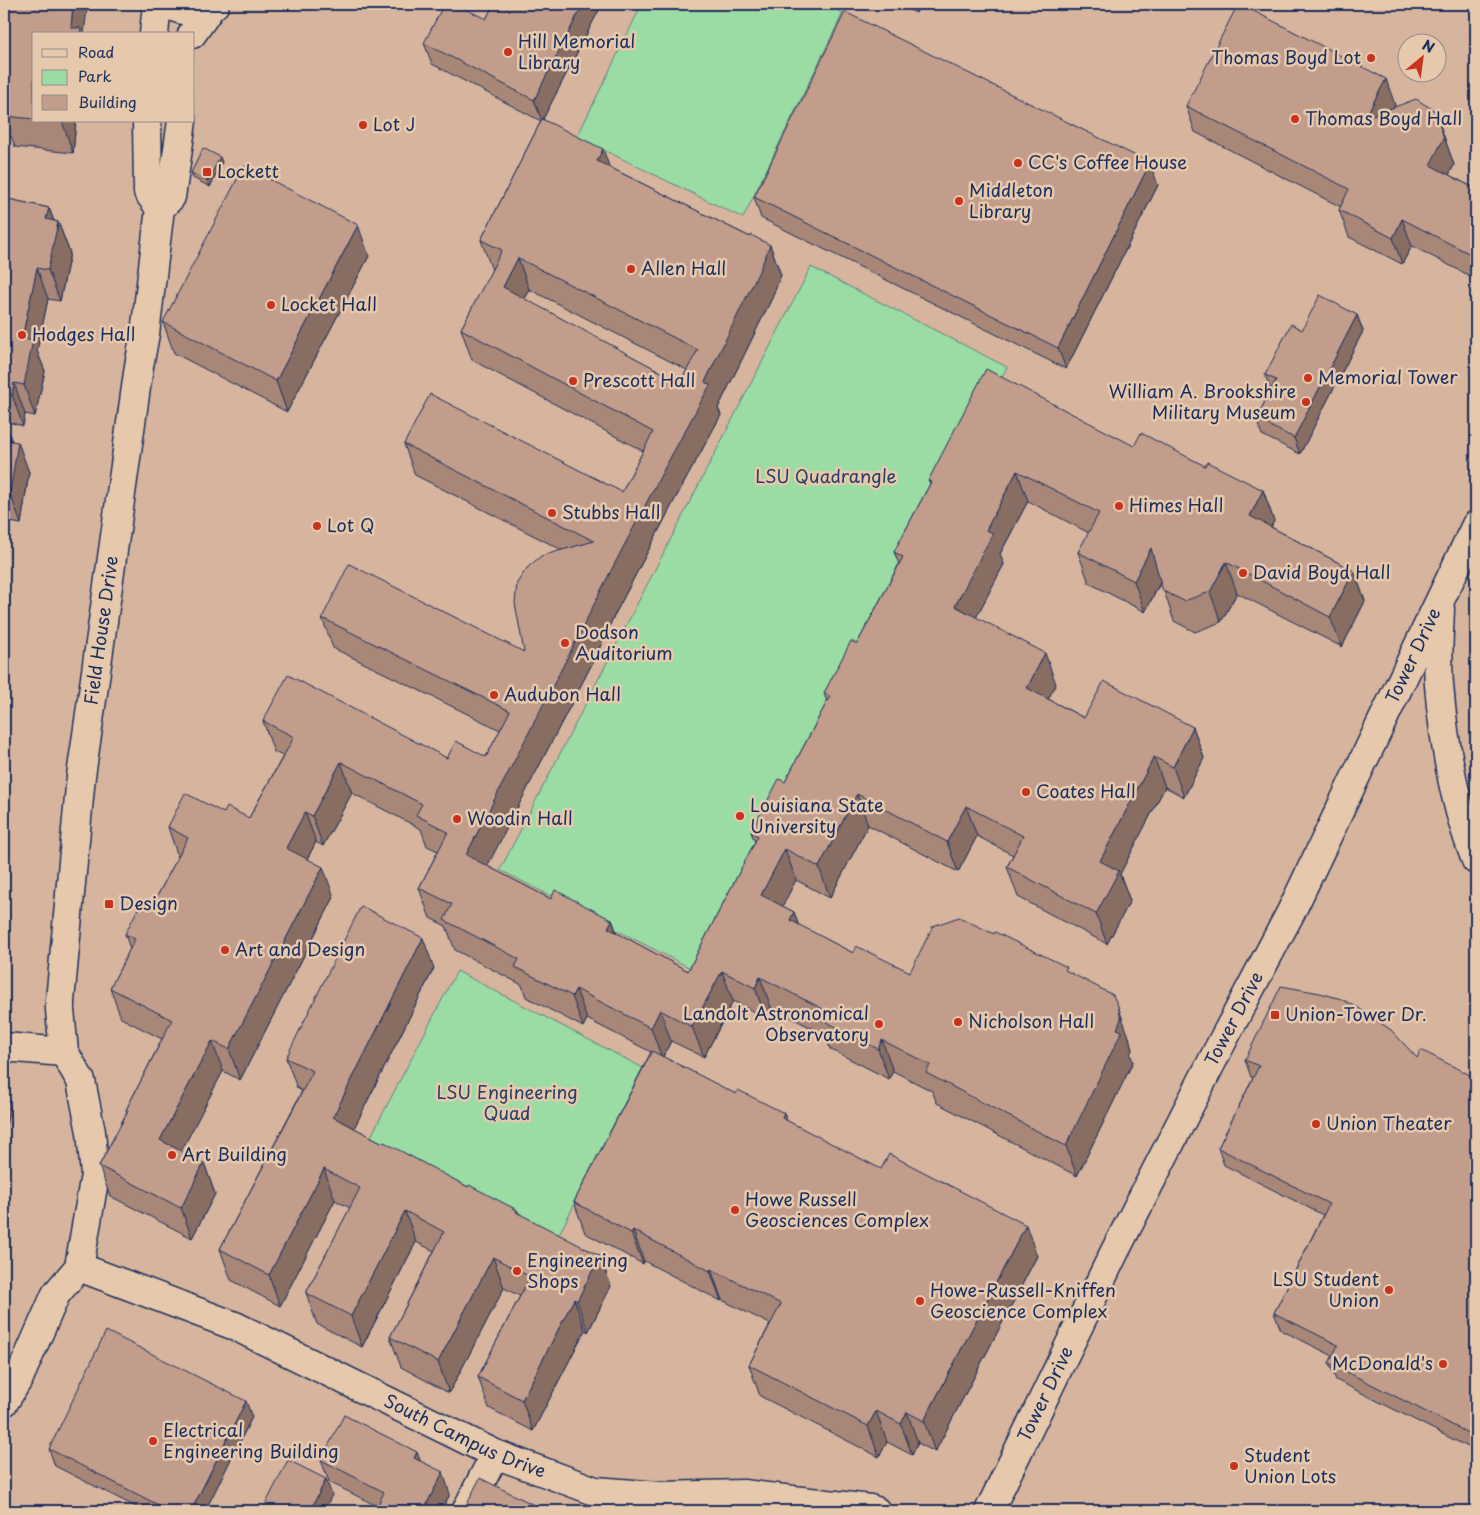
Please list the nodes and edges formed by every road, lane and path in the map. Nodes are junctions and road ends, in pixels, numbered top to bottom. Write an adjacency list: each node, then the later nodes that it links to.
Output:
1 (157, 4): 4 (street)
2 (168, 4): 3 (street)
3 (213, 5): 5 (street)
4 (154, 32)
5 (193, 32)
6 (147, 122): 8 (street)
7 (182, 122): 8 (street, Field House Drive)
8 (160, 208): 13 (street, Field House Drive)
9 (1476, 526): 10 (street, Tower Drive)
10 (1440, 600): 11 (street); 19 (street, Tower Drive)
11 (1476, 860)
12 (4, 1047): 13 (street)
13 (64, 1052): 14 (street)
14 (79, 1267): 15 (street); 16 (street, South Campus Drive)
15 (4, 1402)
16 (495, 1454): 17 (street); 18 (street, South Campus Drive)
17 (466, 1511)
18 (876, 1511)
19 (989, 1511)

